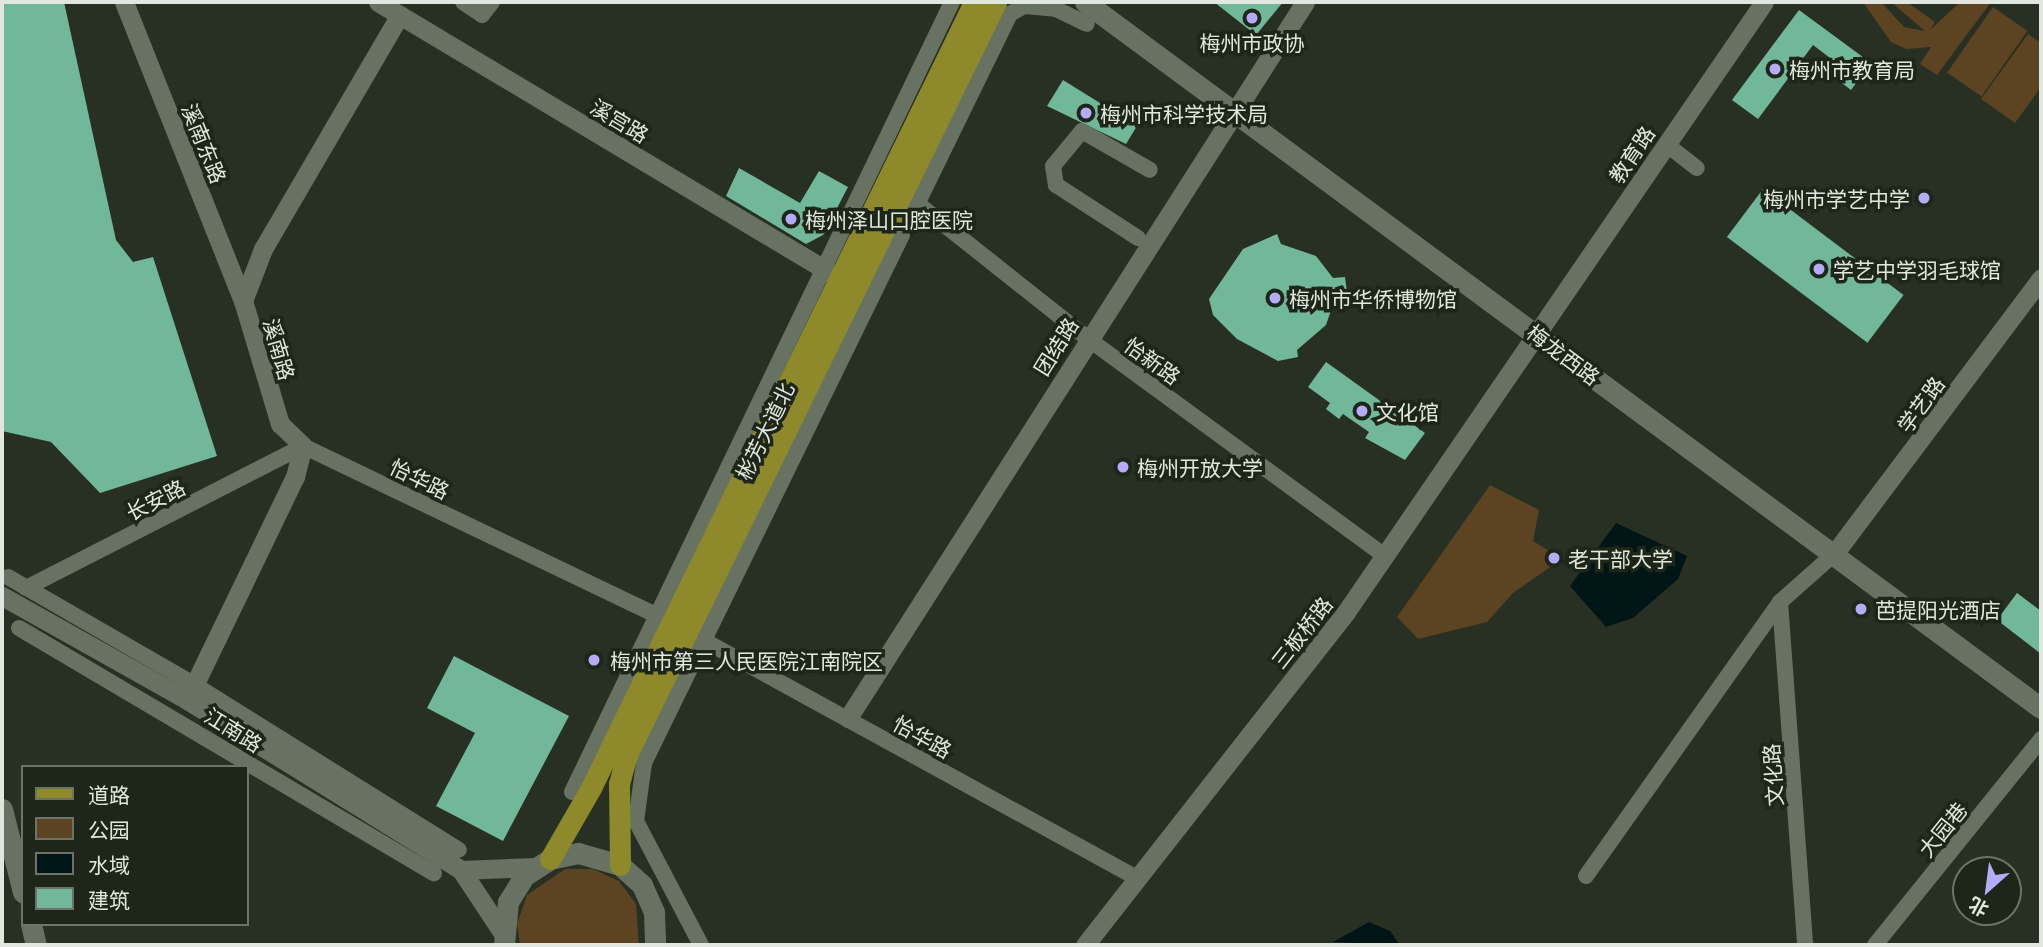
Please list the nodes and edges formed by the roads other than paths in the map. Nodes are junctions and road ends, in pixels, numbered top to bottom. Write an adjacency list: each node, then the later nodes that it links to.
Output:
1 (124, 2): 21 (street, 溪南东路)
2 (378, 2): 11 (street, 溪宫路)
3 (463, 2): 4 (street)
4 (492, 2)
5 (952, 2): 19 (street)
6 (974, 2): 19 (main road, 彬芳大道北)
7 (996, 2): 17 (main road, 彬芳大道北)
8 (1085, 2): 13 (main road, 梅龙西路)
9 (1305, 2): 13 (street, 团结路)
10 (1764, 2): 14 (street, 教育路)
11 (400, 15): 19 (street, 溪宫路); 21 (street, 溪南路)
12 (1087, 24): 17 (street)
13 (1234, 110): 22 (main road, 梅龙西路); 23 (street, 团结路)
14 (1666, 144): 15 (street); 22 (street, 教育路)
15 (1697, 168)
16 (1150, 170): 18 (street)
17 (909, 197): 23 (street, 怡新路); 30 (main road, 彬芳大道北)
18 (1138, 237)
19 (832, 273): 30 (main road, 彬芳大道北)
20 (2041, 278): 25 (street, 学艺路)
21 (243, 301): 24 (street, 溪南路)
22 (1537, 334): 25 (main road, 梅龙西路); 26 (street, 三板桥路)
23 (1087, 338): 26 (street, 怡新路); 34 (street, 团结路)
24 (303, 446): 28 (street, 长安路); 30 (street, 怡华路); 32 (street)
25 (1834, 554): 29 (street); 33 (main road, 梅龙西路)
26 (1384, 555): 43 (street, 三板桥路)
27 (5, 586): 28 (street); 32 (street, 江南路)
28 (26, 588): 32 (street)
29 (1780, 603): 42 (street); 52 (street, 文化路)
30 (680, 627): 34 (street, 怡华路); 36 (street); 39 (main road, 彬芳大道北); 40 (main road, 彬芳大道北); 50 (street)
31 (19, 628): 41 (street)
32 (191, 692): 38 (street, 江南路)
33 (2041, 708)
34 (848, 718): 43 (street, 怡华路)
35 (2041, 739): 53 (street, 大园巷)
36 (572, 792)
37 (2, 809): 44 (main road)
38 (460, 860): 39 (street); 47 (street, 江南路)
39 (543, 863): 40 (main road); 47 (main road)
40 (620, 865): 46 (main road)
41 (434, 873)
42 (1586, 876)
43 (1137, 878): 51 (street, 三板桥路)
44 (21, 884)
45 (31, 926): 48 (main road)
46 (656, 936): 49 (main road)
47 (503, 939)
48 (36, 945)
49 (670, 945)
50 (701, 945)
51 (1085, 945)
52 (1805, 945)
53 (1875, 945)

